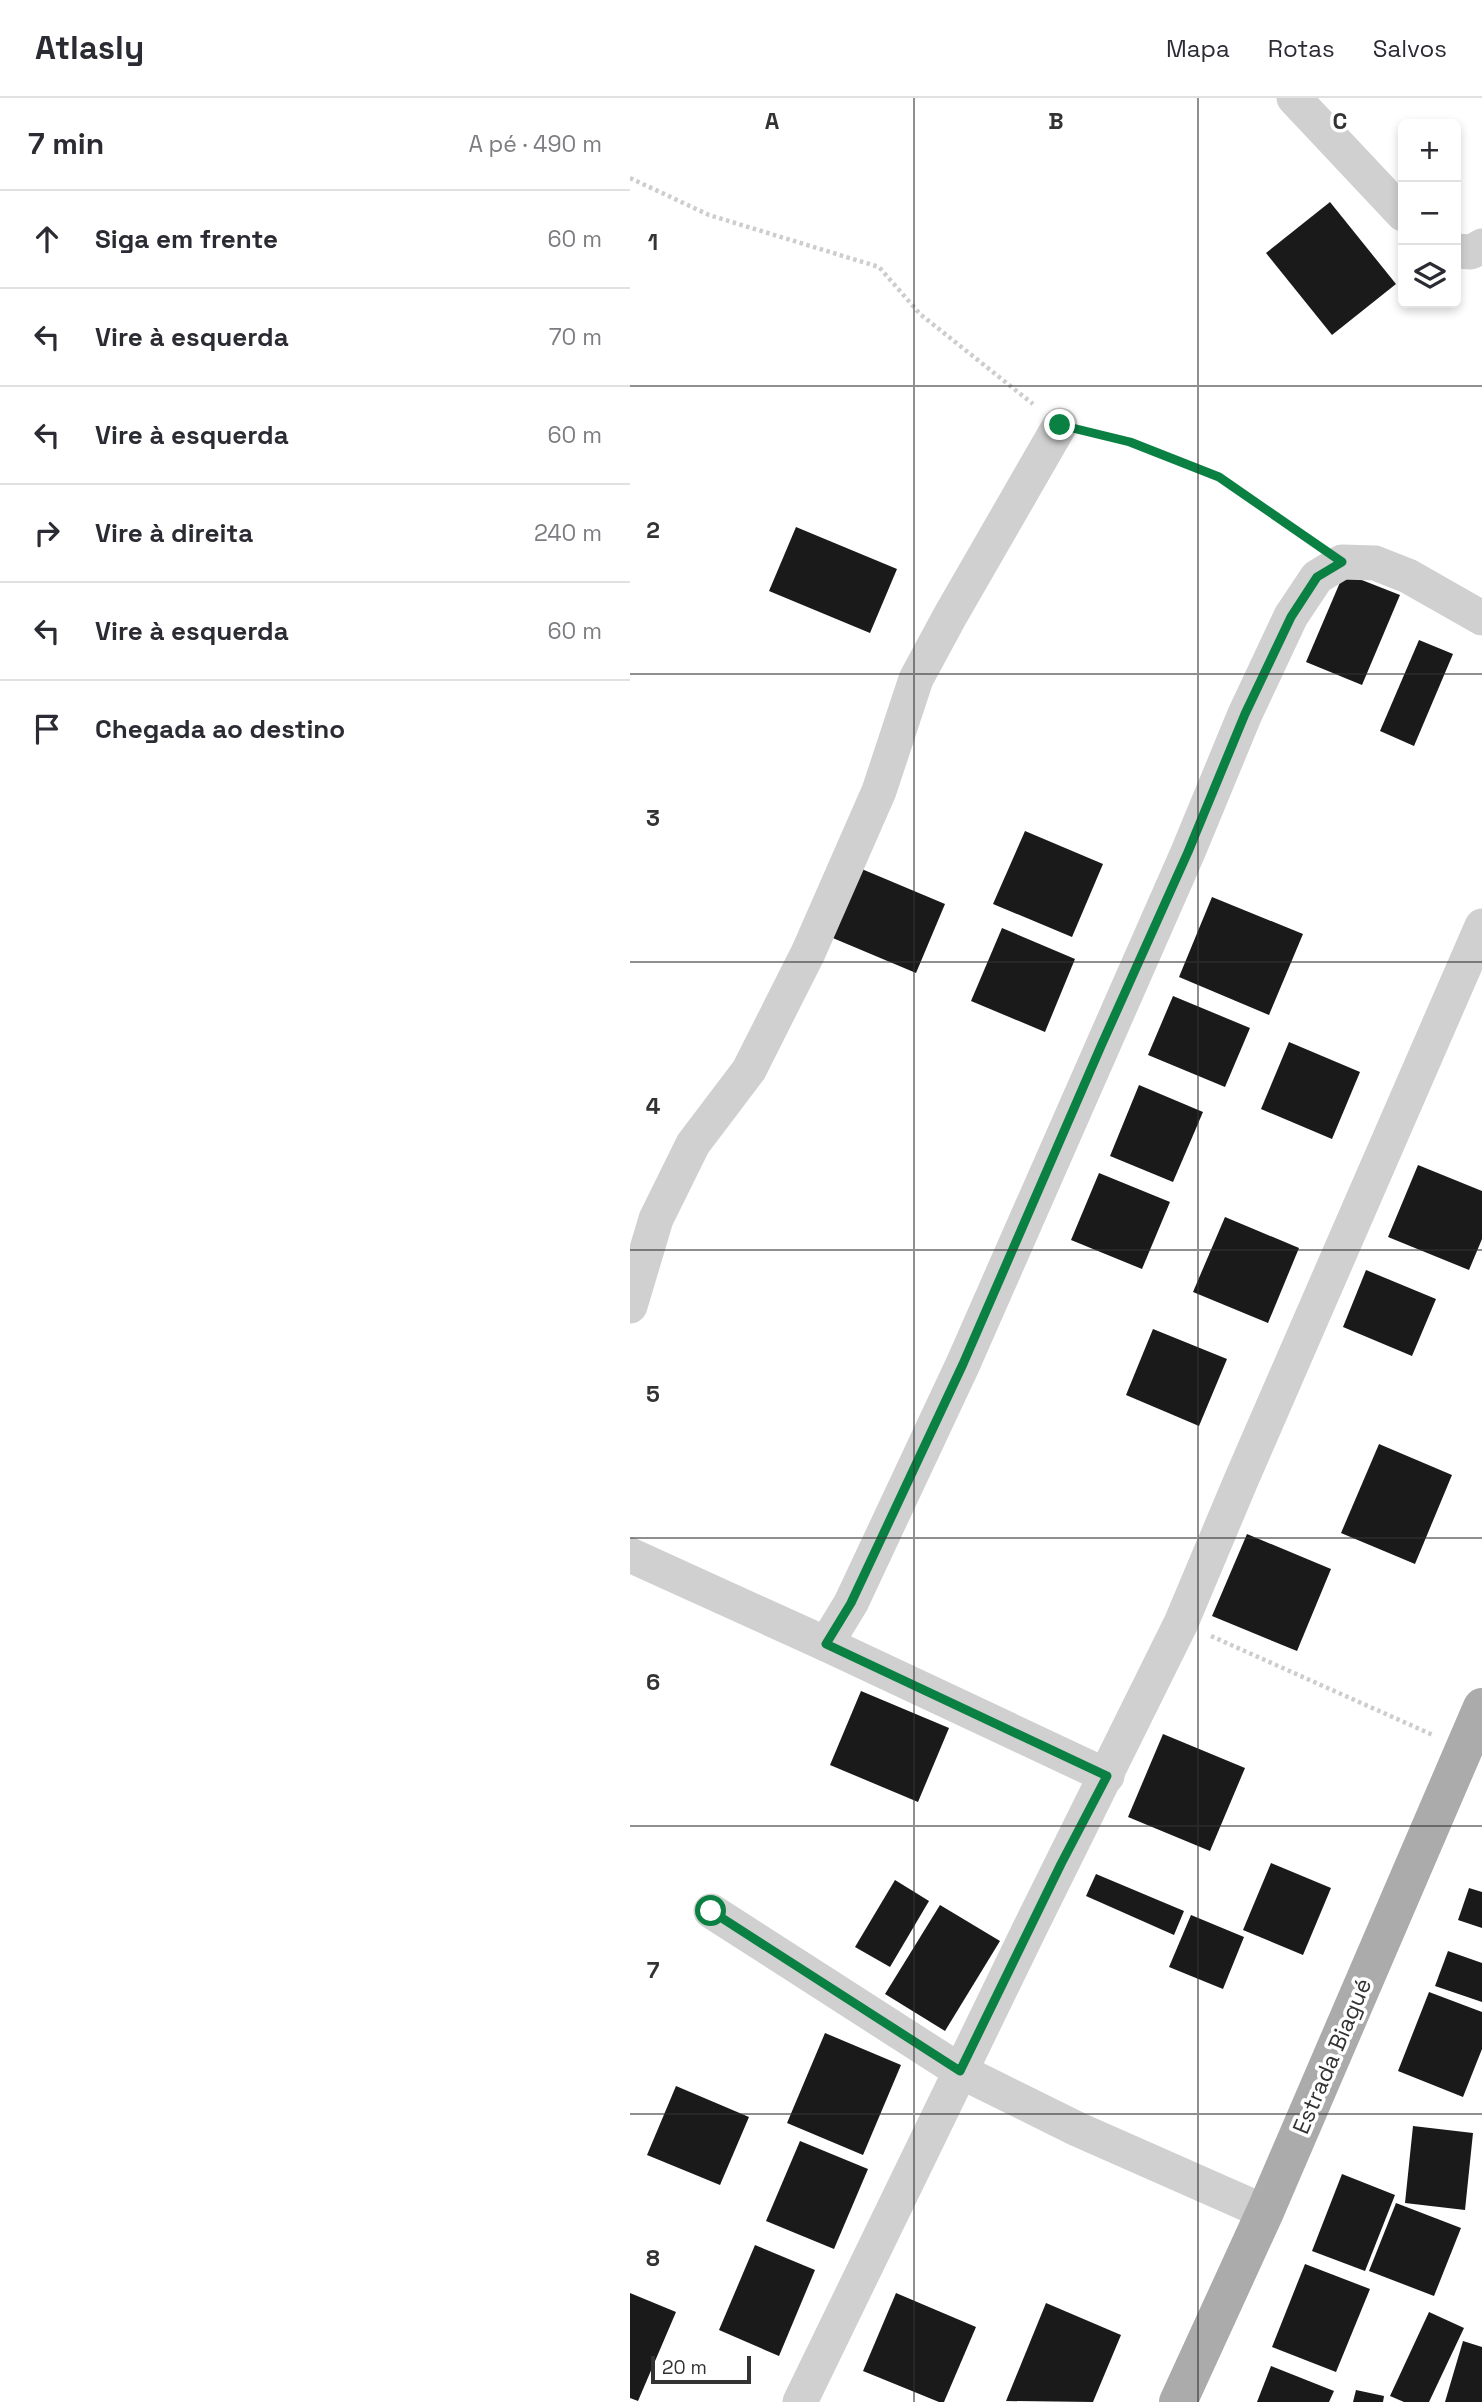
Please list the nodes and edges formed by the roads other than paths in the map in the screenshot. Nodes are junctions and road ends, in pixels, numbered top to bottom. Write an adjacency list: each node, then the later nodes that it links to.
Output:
1 (1294, 98): 2 (street)
2 (1398, 209)
3 (1482, 246): 4 (street)
4 (1461, 251)
5 (1060, 425): 8 (street)
6 (1482, 618): 10 (street)
7 (1482, 926): 12 (street)
8 (630, 1306)
9 (630, 1555): 10 (street)
10 (826, 1644): 12 (street)
11 (1482, 1707): 15 (main road, Estrada Biagué)
12 (1107, 1776): 14 (street)
13 (711, 1911): 14 (street)
14 (960, 2071): 15 (street); 16 (street)
15 (1265, 2212): 17 (main road, Estrada Biagué)
16 (800, 2402)
17 (1178, 2402)

